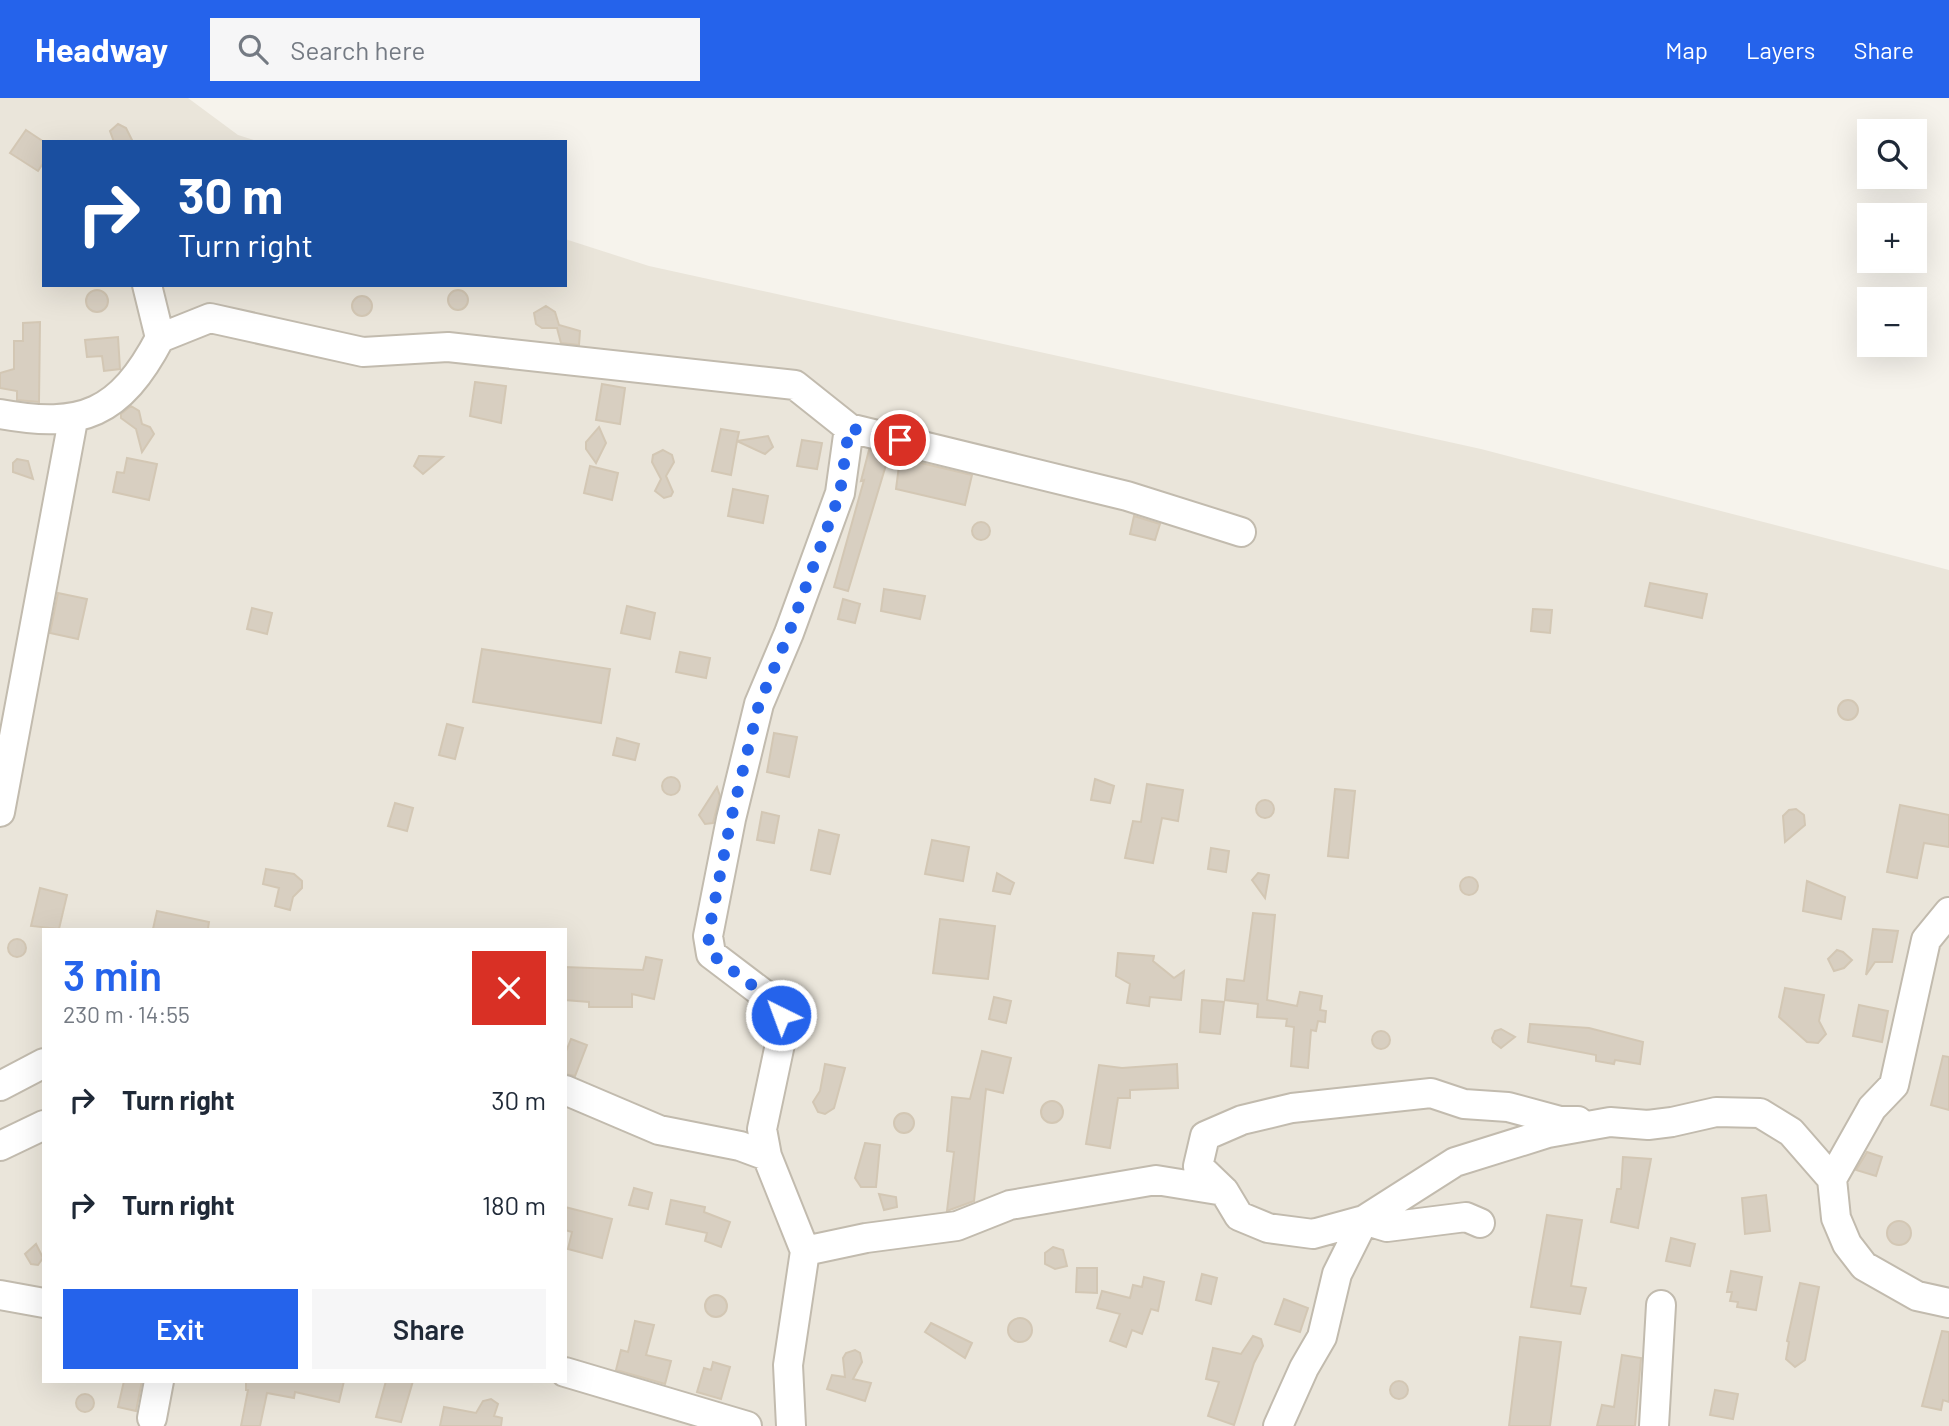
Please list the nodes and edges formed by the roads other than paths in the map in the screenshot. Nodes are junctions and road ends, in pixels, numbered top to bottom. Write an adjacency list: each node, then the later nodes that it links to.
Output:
1 (147, 287): 2 (street)
2 (160, 338): 4 (street); 5 (street)
3 (0, 414): 4 (street)
4 (73, 420): 7 (street)
5 (849, 428): 6 (street); 15 (street)
6 (1241, 532)
7 (0, 812)
8 (1949, 912): 16 (street)
9 (42, 1064): 10 (street)
10 (0, 1086)
11 (567, 1091): 15 (street)
12 (1610, 1122): 16 (street); 17 (street); 18 (street)
13 (42, 1126): 14 (street)
14 (0, 1146)
15 (767, 1156): 20 (street)
16 (1832, 1180): 23 (street)
17 (1224, 1191): 18 (street); 20 (street)
18 (1364, 1220): 19 (street); 30 (street)
19 (1480, 1223)
20 (805, 1251): 29 (street)
21 (0, 1295): 22 (street)
22 (42, 1303)
23 (1949, 1303)
24 (1661, 1304): 31 (street)
25 (567, 1373): 28 (street)
26 (159, 1383): 27 (street)
27 (152, 1418)
28 (747, 1426)
29 (791, 1426)
30 (1278, 1426)
31 (1654, 1426)

